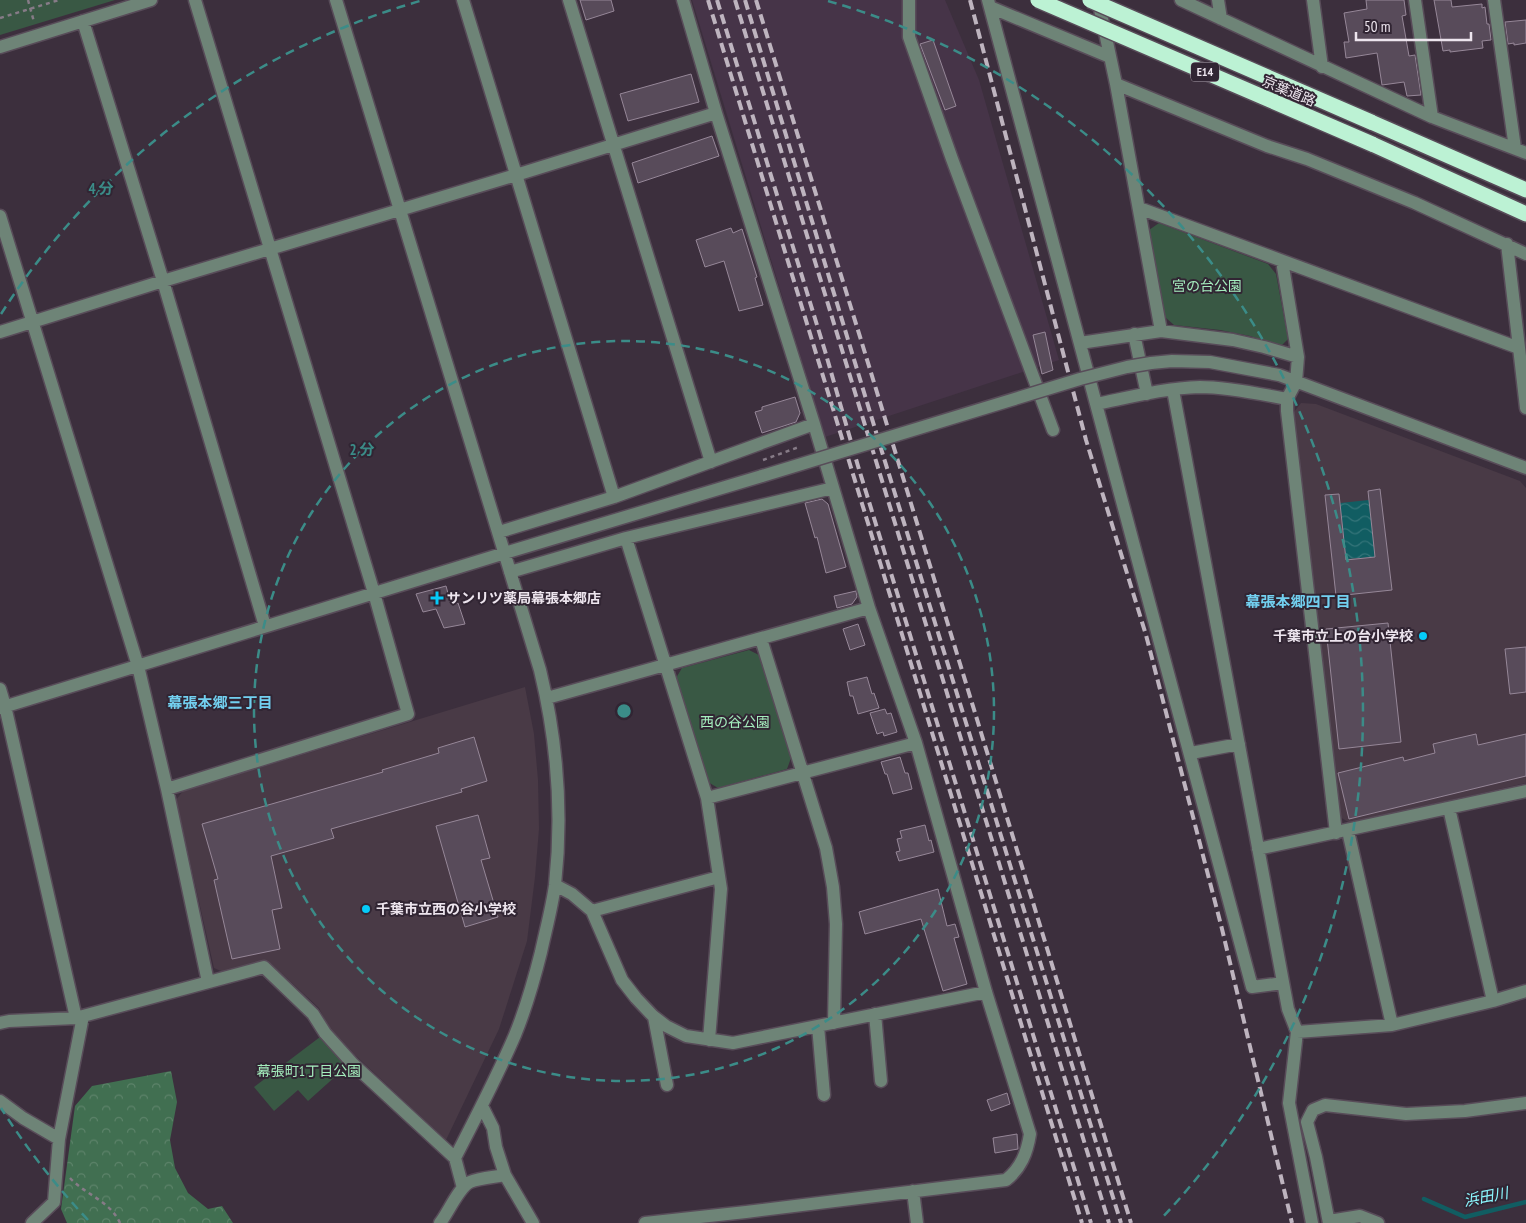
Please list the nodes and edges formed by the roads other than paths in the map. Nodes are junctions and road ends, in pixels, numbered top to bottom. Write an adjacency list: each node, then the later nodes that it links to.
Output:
1 (151, 0): 18 (street)
2 (195, 0): 34 (street)
3 (336, 0): 30 (street)
4 (463, 0): 27 (street)
5 (569, 0): 25 (street)
6 (682, 0): 23 (street)
7 (909, 0): 52 (street)
8 (1038, 0): 31 (highway, 京葉道路 / E14, bridge)
9 (1090, 0): 28 (highway, 京葉道路 / E14, bridge)
10 (1098, 0): 20 (street)
11 (1180, 0): 17 (street)
12 (1218, 0): 17 (street)
13 (1312, 0): 21 (street)
14 (1415, 0): 24 (street)
15 (1494, 0): 26 (street)
16 (989, 3): 20 (street); 42 (street)
17 (1221, 19): 21 (street)
18 (83, 21): 19 (street); 37 (street)
19 (0, 47)
20 (1110, 57): 22 (street)
21 (1322, 67): 24 (street)
22 (1116, 84): 29 (street); 33 (street)
23 (716, 113): 25 (street); 51 (street)
24 (1432, 117): 26 (street)
25 (614, 145): 27 (street); 53 (street)
26 (1520, 151)
27 (516, 175): 30 (street); 56 (street)
28 (1526, 190)
29 (1139, 208): 36 (street); 39 (street)
30 (400, 210): 34 (street); 57 (street)
31 (1526, 214)
32 (0, 218): 38 (street)
33 (1507, 244): 35 (street); 43 (street)
34 (270, 249): 37 (street); 61 (street)
35 (1526, 254)
36 (1282, 261): 43 (street); 44 (street)
37 (163, 281): 38 (street); 63 (street)
38 (32, 322): 40 (street); 65 (street)
39 (1161, 331): 41 (street); 44 (street)
40 (0, 332)
41 (1134, 334): 42 (street); 47 (street)
42 (1080, 343): 49 (street)
43 (1519, 348): 50 (street)
44 (1298, 357): 45 (street)
45 (1296, 382): 48 (street); 54 (street); 59 (street, bridge)
46 (1173, 390): 47 (street); 48 (street); 71 (street)
47 (1147, 394): 49 (street)
48 (1287, 398): 78 (street)
49 (1097, 404): 72 (street)
50 (1526, 408)
51 (814, 424): 53 (street); 55 (street)
52 (1052, 430)
53 (711, 462): 56 (street)
54 (1526, 468)
55 (833, 488): 58 (street); 62 (street)
56 (614, 498): 57 (street)
57 (499, 532): 59 (street)
58 (626, 538): 60 (street); 66 (street)
59 (505, 553): 60 (street); 61 (street)
60 (510, 572): 68 (street)
61 (374, 593): 63 (street); 74 (street)
62 (869, 608): 64 (street); 70 (street)
63 (265, 626): 65 (street)
64 (761, 639): 66 (street); 73 (street)
65 (138, 666): 69 (street); 74 (street)
66 (665, 666): 68 (street); 76 (street)
67 (0, 689): 69 (street)
68 (547, 698): 81 (street)
69 (3, 707): 89 (street)
70 (916, 743): 73 (street); 86 (street)
71 (1239, 744): 72 (street); 79 (street)
72 (1191, 753): 84 (street)
73 (802, 772): 76 (street); 92 (street)
74 (166, 789): 83 (street)
75 (1526, 791): 77 (street)
76 (707, 798): 80 (street)
77 (1449, 808): 78 (street); 87 (street)
78 (1342, 832): 79 (street); 93 (street)
79 (1258, 849): 84 (street)
80 (720, 877): 82 (street); 96 (street)
81 (555, 886): 82 (street); 102 (street)
82 (592, 912): 90 (street)
83 (208, 982): 89 (street); 104 (street)
84 (1283, 983): 95 (street)
85 (1526, 991): 87 (street)
86 (986, 992): 88 (street); 107 (street)
87 (1493, 1001): 93 (street)
88 (875, 1014): 92 (street); 97 (street)
89 (79, 1017): 91 (street); 103 (street)
90 (654, 1017): 96 (street); 98 (street)
91 (0, 1022)
92 (834, 1022): 94 (street)
93 (1392, 1025): 95 (street)
94 (818, 1026): 96 (street); 99 (street)
95 (1297, 1032): 115 (street)
96 (709, 1040)
97 (881, 1081)
98 (667, 1085)
99 (824, 1096)
100 (0, 1101): 103 (street)
101 (1526, 1103): 109 (street)
102 (482, 1106): 104 (street); 105 (street)
103 (59, 1139): 110 (street)
104 (455, 1158): 106 (street)
105 (505, 1175): 106 (street); 112 (street)
106 (463, 1188): 111 (street)
107 (912, 1191): 108 (street); 114 (street)
108 (747, 1218): 113 (street)
109 (1329, 1222): 116 (street)
110 (32, 1223)
111 (440, 1223)
112 (533, 1223)
113 (645, 1223)
114 (917, 1223)
115 (1312, 1223)
116 (1378, 1223)

